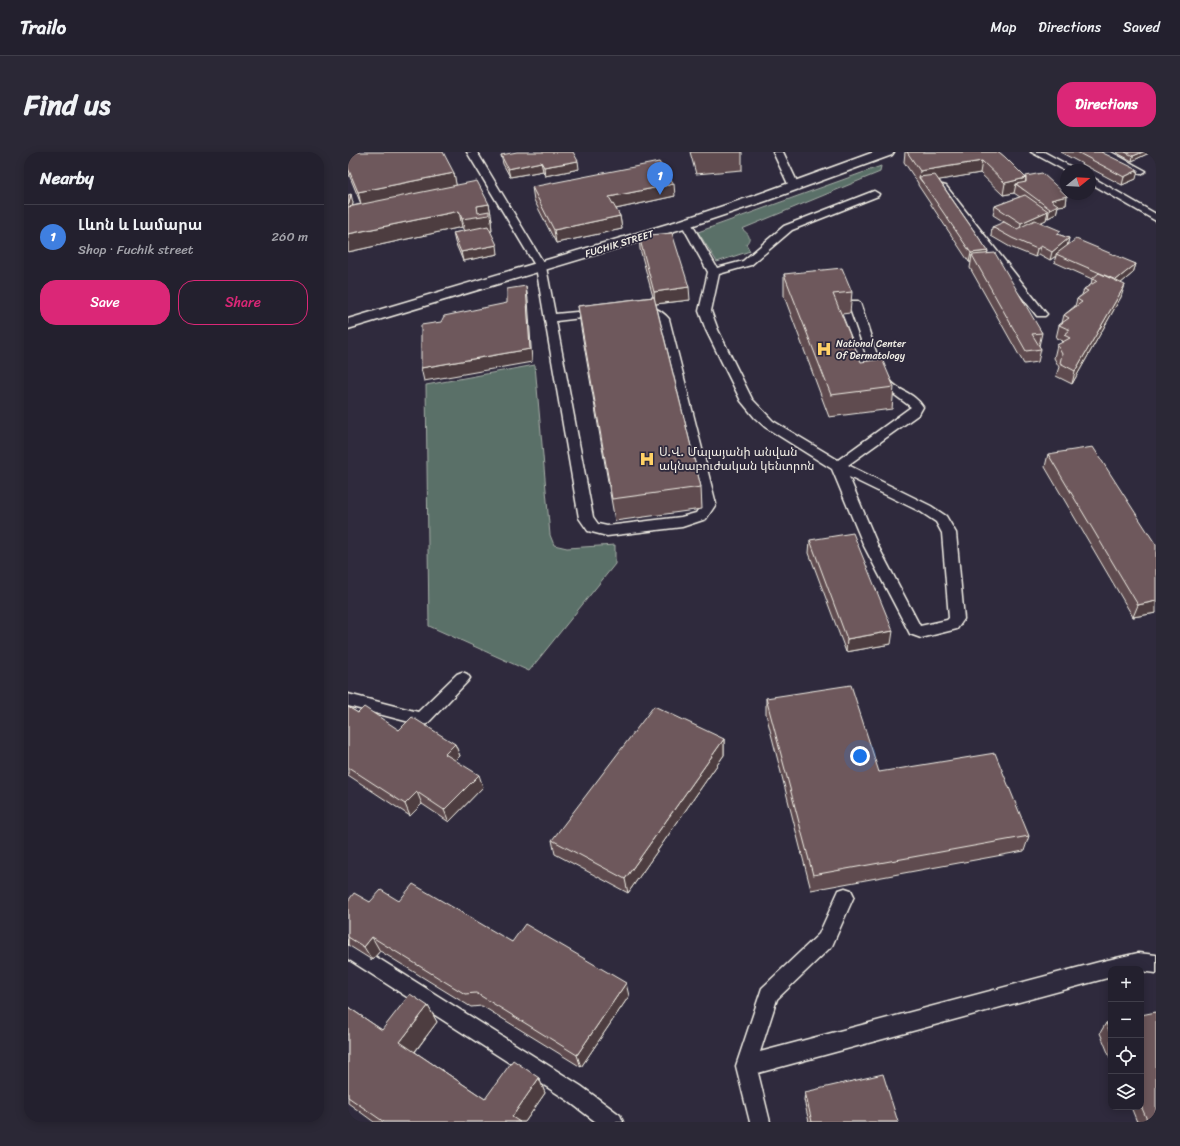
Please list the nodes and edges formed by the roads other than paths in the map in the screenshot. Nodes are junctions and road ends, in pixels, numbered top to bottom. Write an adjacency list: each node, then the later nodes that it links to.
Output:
1 (472, 152): 14 (lane)
2 (778, 152): 10 (lane)
3 (887, 152): 10 (street, FUCHIK STREET)
4 (1036, 152): 6 (lane)
5 (1104, 152): 7 (lane)
6 (1060, 164)
7 (1141, 171)
8 (937, 180): 19 (lane)
9 (1096, 183): 12 (lane)
10 (794, 186): 13 (street, FUCHIK STREET)
11 (874, 194): 15 (lane)
12 (1156, 218)
13 (686, 223): 14 (street, FUCHIK STREET); 15 (lane)
14 (541, 267): 20 (lane); 21 (street, FUCHIK STREET)
15 (714, 272): 22 (lane)
16 (854, 303): 22 (lane)
17 (625, 310): 20 (lane)
18 (610, 312): 20 (lane)
19 (1040, 314)
20 (550, 318)
21 (348, 324)
22 (838, 466): 22 (lane)
23 (462, 678): 24 (lane)
24 (348, 700)
25 (845, 896): 28 (lane)
26 (348, 948): 29 (lane)
27 (1156, 964): 28 (lane)
28 (746, 1066): 30 (lane)
29 (613, 1122)
30 (760, 1122)

